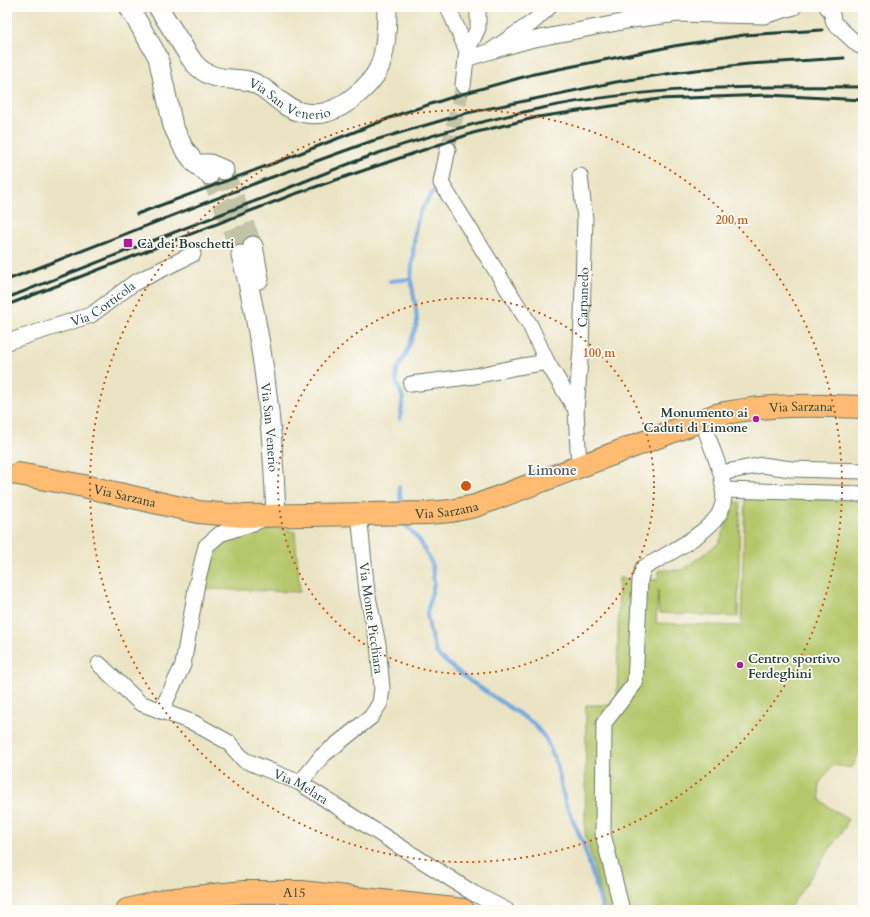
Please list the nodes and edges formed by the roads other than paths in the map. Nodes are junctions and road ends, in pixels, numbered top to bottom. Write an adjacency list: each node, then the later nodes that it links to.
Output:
1 (129, 7): 14 (street)
2 (158, 7): 3 (street, Via San Venerio)
3 (387, 7)
4 (448, 7): 11 (street)
5 (478, 7): 11 (street)
6 (549, 7): 10 (street)
7 (794, 7): 10 (street)
8 (827, 7): 9 (street)
9 (863, 47)
10 (491, 52): 11 (street)
11 (467, 55): 12 (street)
12 (463, 85)
13 (448, 149): 19 (street)
14 (210, 170)
15 (580, 176): 22 (street, Carpanedo)
16 (247, 251): 31 (street, Via San Venerio)
17 (193, 254): 18 (street, Via Corticola)
18 (7, 342)
19 (547, 362): 20 (street); 22 (street)
20 (411, 384)
21 (863, 407): 23 (main road, Via Sarzana)
22 (576, 410): 24 (street, Carpanedo)
23 (702, 420): 24 (main road, Via Sarzana); 26 (street)
24 (579, 467): 30 (main road, Via Sarzana)
25 (863, 471): 26 (street)
26 (721, 473): 28 (street)
27 (12, 475): 31 (main road, Via Sarzana)
28 (723, 490): 29 (street); 38 (street)
29 (863, 494)
30 (359, 514): 31 (main road, Via Sarzana); 34 (street, Via Monte Picchiara)
31 (276, 515): 33 (street)
32 (99, 664): 33 (street, Via Melara)
33 (161, 711): 34 (street, Via Melara)
34 (300, 783): 37 (street, Via Melara)
35 (127, 910): 36 (main road, A15 / A15)
36 (463, 910)
37 (506, 910)
38 (622, 910)

